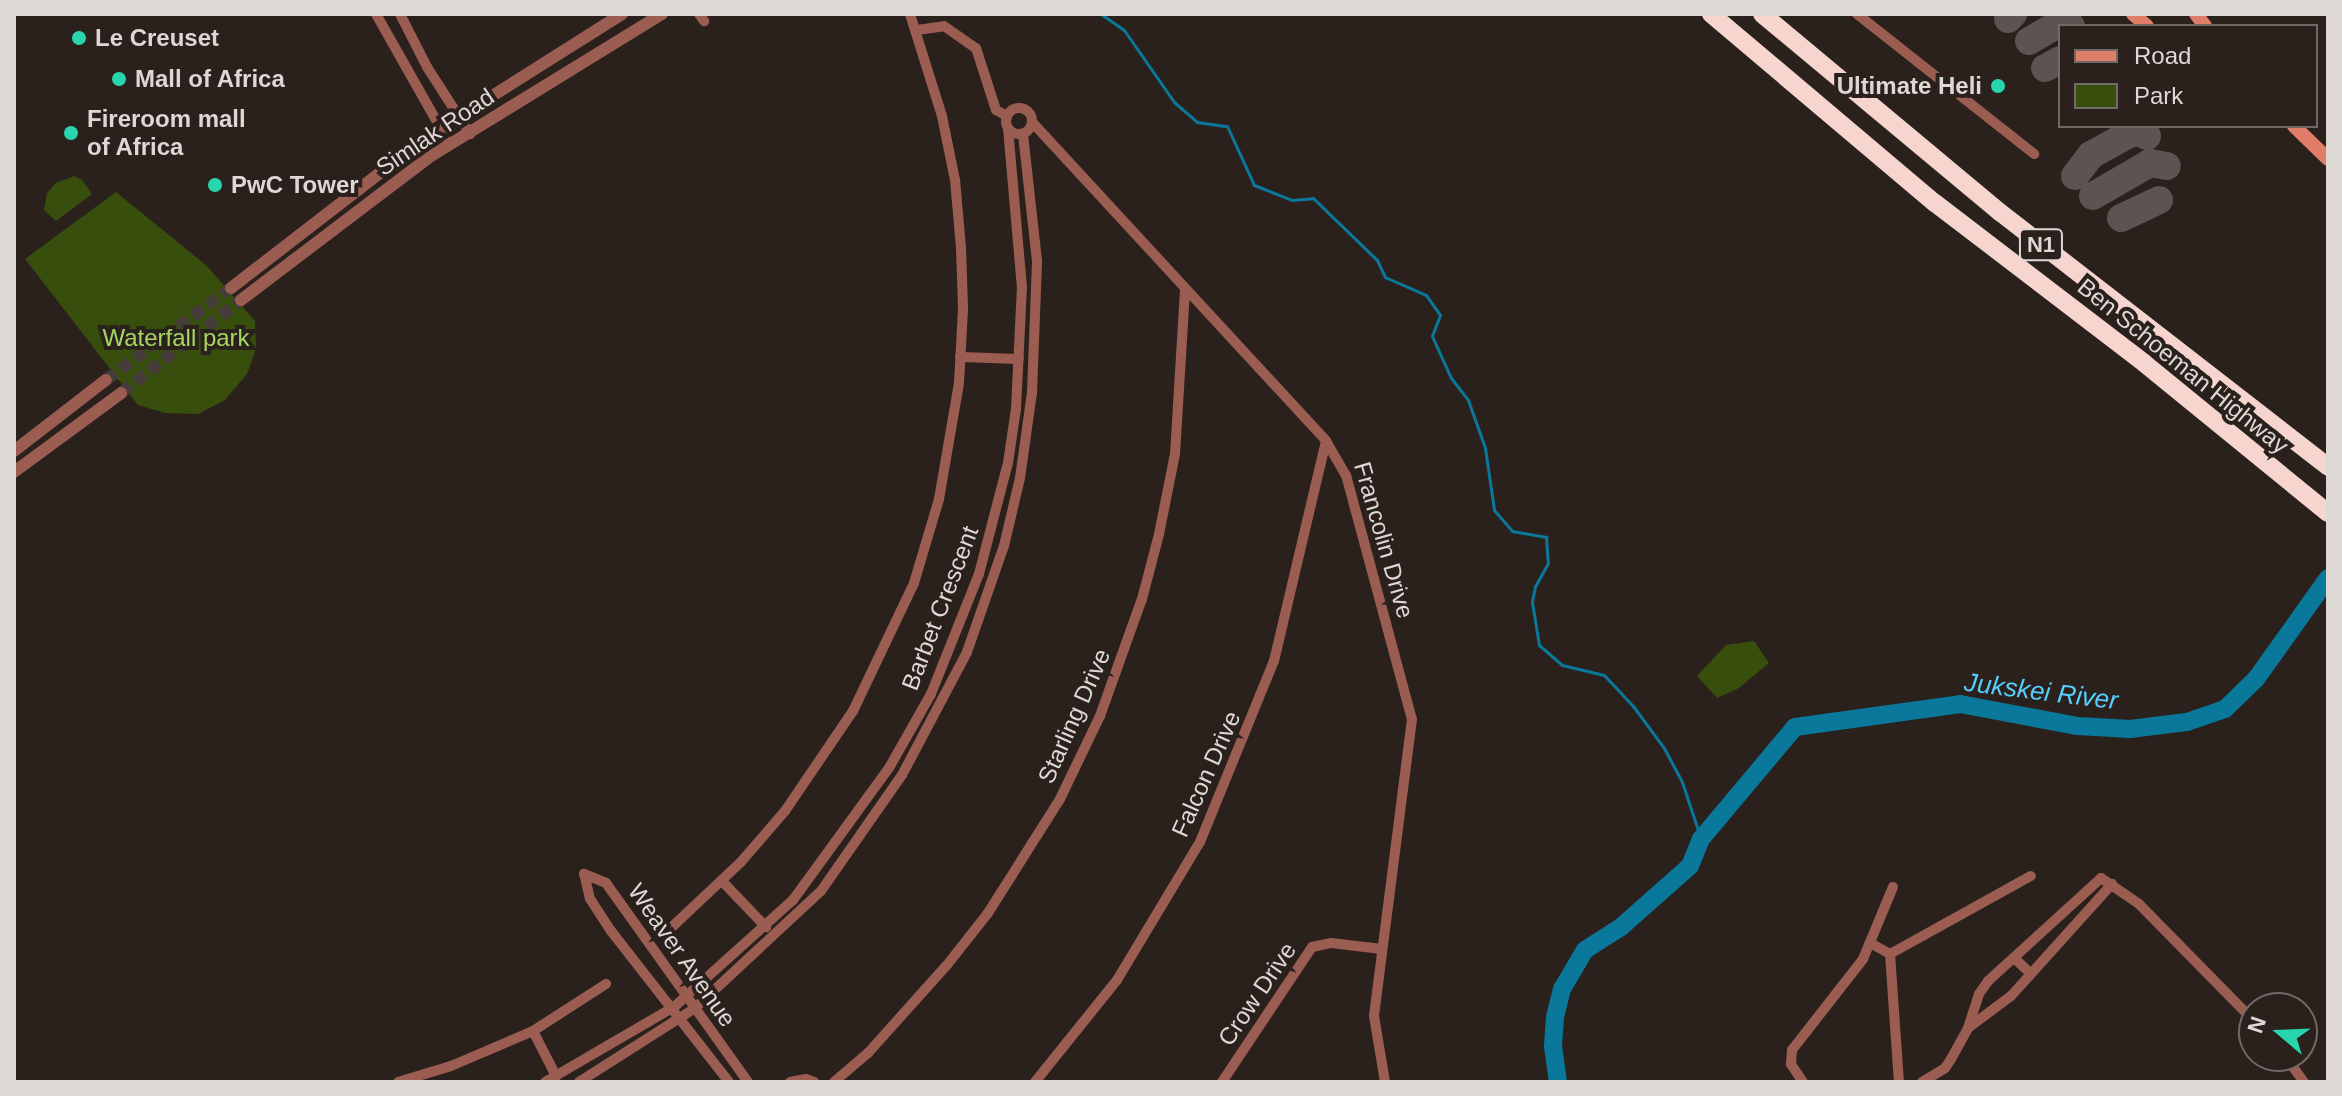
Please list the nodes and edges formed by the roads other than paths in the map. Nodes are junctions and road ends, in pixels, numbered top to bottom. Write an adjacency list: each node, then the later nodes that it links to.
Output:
1 (376, 14): 16 (street)
2 (400, 14): 11 (street)
3 (622, 14): 11 (street, Simlak Road)
4 (662, 14): 17 (street, Simlak Road)
5 (910, 14): 9 (street)
6 (1711, 14): 36 (highway, Ben Schoeman Highway / N1)
7 (1762, 14): 34 (highway, Ben Schoeman Highway / N1)
8 (1857, 14): 21 (street)
9 (917, 30): 10 (street); 26 (street)
10 (1007, 116): 12 (street); 13 (street)
11 (459, 117): 16 (street, Simlak Road); 17 (street)
12 (1032, 122): 18 (street); 24 (street, Francolin Drive)
13 (1008, 128): 18 (street); 27 (street, Barbet Crescent)
14 (2284, 128): 19 (main road)
15 (2296, 128): 19 (main road)
16 (441, 130): 20 (street); 23 (street, Simlak Road)
17 (470, 134): 20 (street, Simlak Road)
18 (1023, 134): 31 (street, Barbet Crescent)
19 (2307, 141): 22 (main road)
20 (450, 145): 25 (street, Simlak Road)
21 (2034, 154)
22 (2328, 159)
23 (231, 288)
24 (1185, 292): 32 (street, Francolin Drive); 72 (street, Starling Drive)
25 (241, 300)
26 (960, 357): 27 (street); 45 (street)
27 (1019, 359): 29 (street, Barbet Crescent)
28 (106, 380): 33 (street)
29 (1016, 392): 31 (street); 37 (street, Barbet Crescent)
30 (121, 393): 35 (street)
31 (1032, 393): 38 (street, Barbet Crescent)
32 (1326, 441): 52 (street, Francolin Drive); 73 (street, Falcon Drive)
33 (14, 451)
34 (2328, 467)
35 (14, 472)
36 (2327, 512)
37 (989, 541): 38 (street); 39 (street, Barbet Crescent)
38 (1004, 546): 40 (street, Barbet Crescent)
39 (953, 643): 40 (street); 41 (street, Barbet Crescent)
40 (967, 652): 42 (street, Barbet Crescent)
41 (889, 768): 42 (street); 44 (street, Barbet Crescent)
42 (902, 775): 48 (street, Barbet Crescent)
43 (2031, 876): 53 (street)
44 (810, 880): 48 (street); 50 (street, Barbet Crescent)
45 (722, 881): 49 (street); 50 (street)
46 (2112, 884): 54 (street); 55 (street); 58 (street)
47 (1893, 887): 51 (street)
48 (821, 891): 60 (street, Barbet Crescent)
49 (672, 927)
50 (766, 927): 57 (street, Barbet Crescent)
51 (1872, 944): 53 (street); 76 (street)
52 (1382, 949): 74 (street, Crow Drive); 75 (street, Francolin Drive)
53 (1890, 954): 77 (street)
54 (2014, 958): 55 (street); 62 (street)
55 (2031, 974): 62 (street)
56 (606, 984): 63 (street)
57 (686, 996): 59 (street, Barbet Crescent); 59 (street, Weaver Avenue); 60 (street, Weaver Avenue)
58 (2238, 1005)
59 (674, 1007): 61 (street, Weaver Avenue); 64 (street, Barbet Crescent)
60 (695, 1008): 61 (street, Barbet Crescent); 69 (street, Weaver Avenue)
61 (681, 1017): 67 (street, Barbet Crescent); 68 (street, Weaver Avenue)
62 (1968, 1028): 78 (street)
63 (533, 1031): 64 (street); 65 (street)
64 (556, 1076): 66 (street, Barbet Crescent)
65 (398, 1082)
66 (545, 1082)
67 (579, 1082)
68 (729, 1082)
69 (748, 1082)
70 (790, 1082): 71 (street)
71 (814, 1082)
72 (834, 1082)
73 (1035, 1082)
74 (1222, 1082)
75 (1385, 1082)
76 (1803, 1082)
77 (1899, 1082)
78 (1922, 1082)

